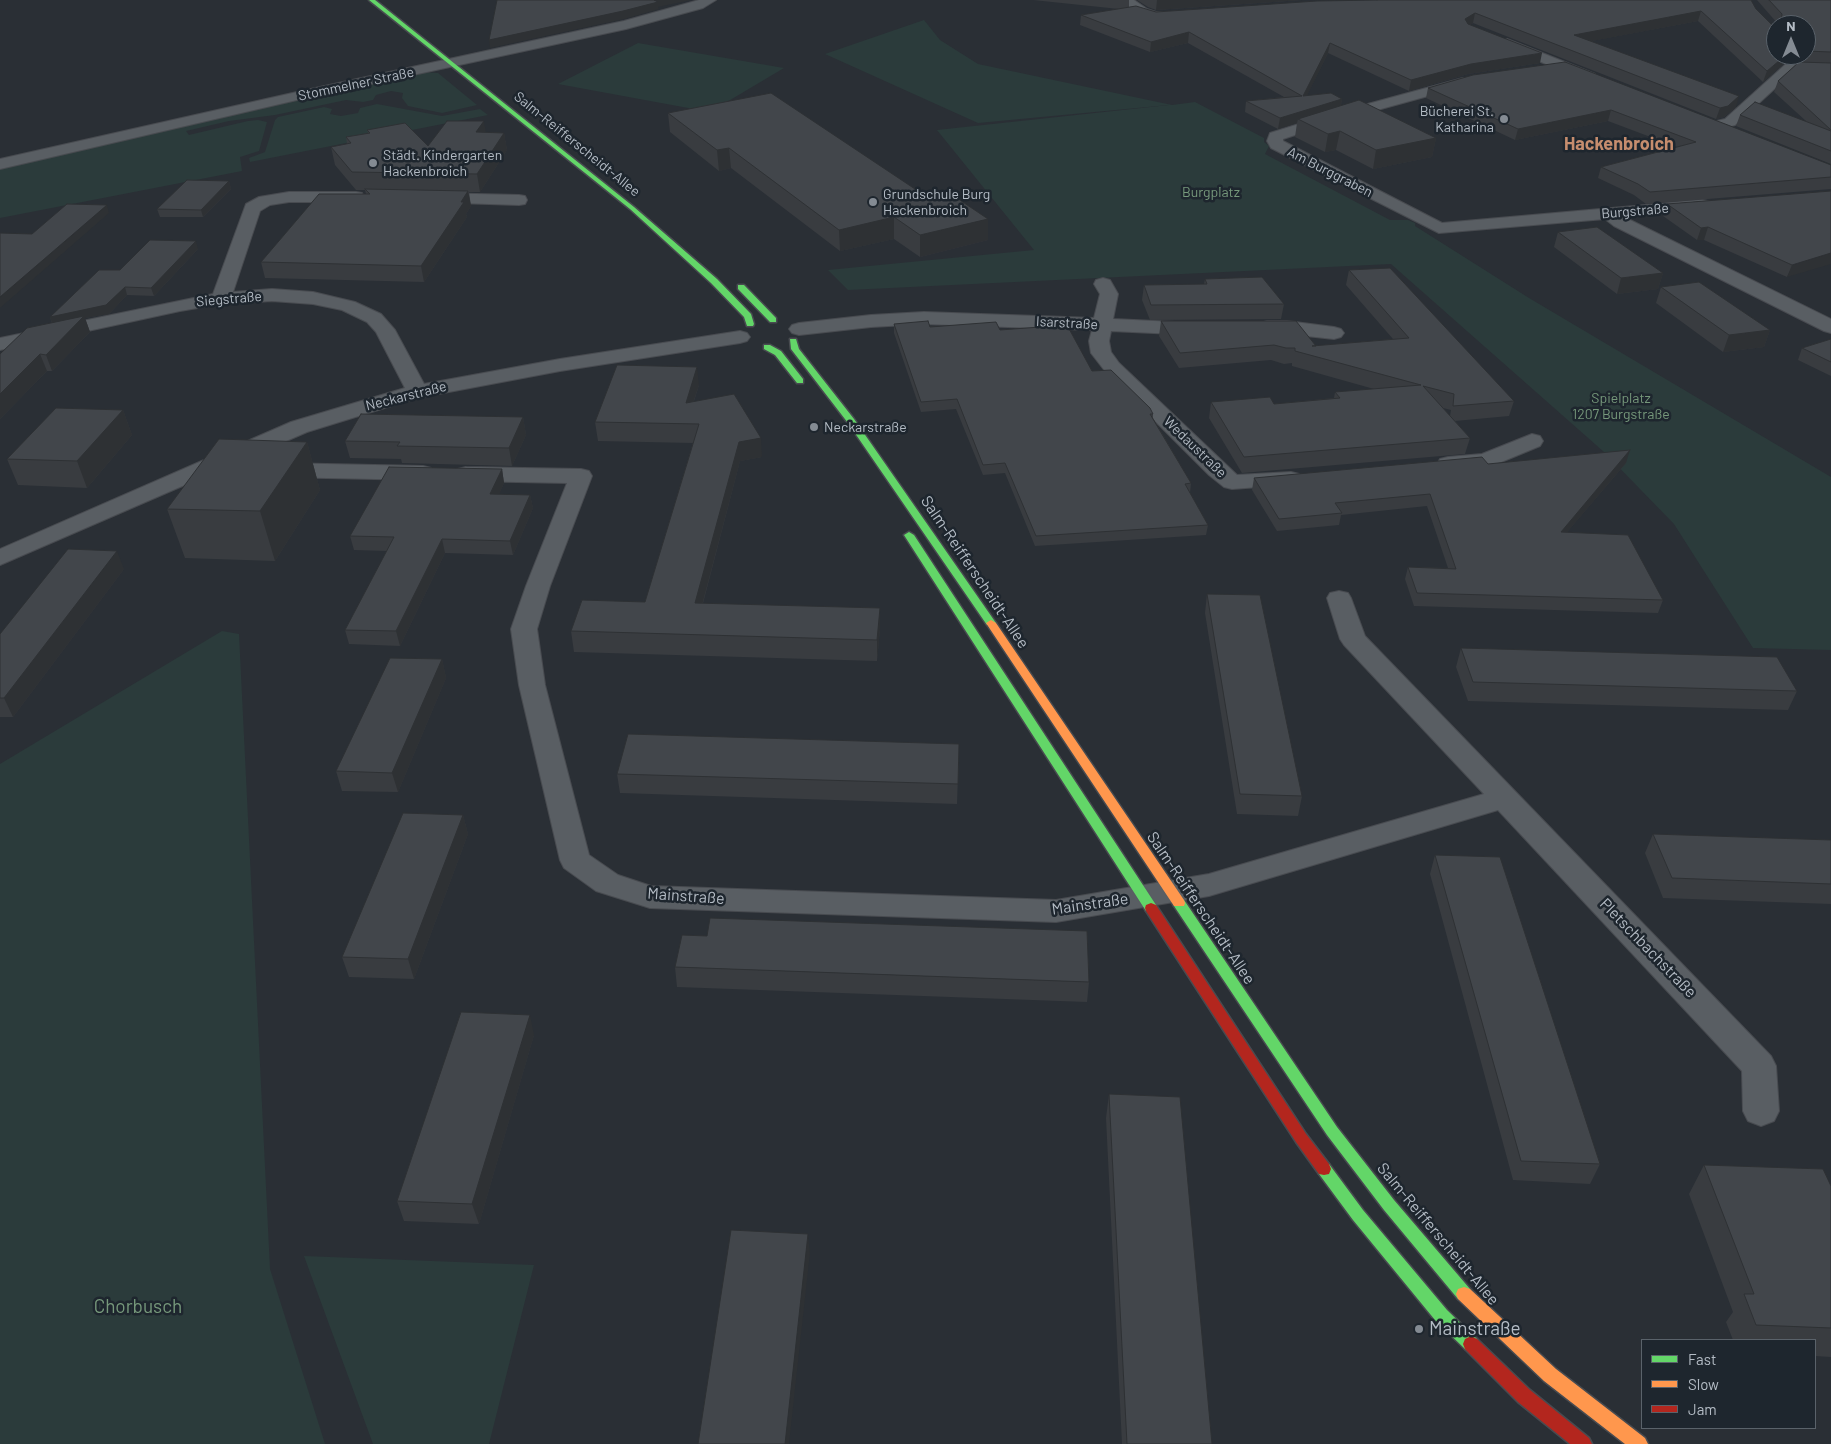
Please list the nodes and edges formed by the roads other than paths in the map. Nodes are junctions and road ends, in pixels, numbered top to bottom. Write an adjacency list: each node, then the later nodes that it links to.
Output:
1 (372, 0): 7 (street, Salm-Reifferscheidt-Allee)
2 (710, 0): 8 (street, Stommelner Straße)
3 (1126, 0): 4 (street)
4 (1181, 15)
5 (1490, 36): 9 (street)
6 (456, 48): 8 (street)
7 (451, 63): 8 (street, Stommelner Straße); 17 (street, Stommelner Straße); 34 (street, Salm-Reifferscheidt-Allee)
8 (474, 63)
9 (1562, 66): 11 (street); 14 (street)
10 (1811, 67): 12 (street); 16 (street)
11 (1535, 69)
12 (1828, 74)
13 (1478, 79): 24 (street, Am Burggraben)
14 (1607, 83)
15 (536, 116): 23 (street, Salm-Reifferscheidt-Allee)
16 (1741, 136)
17 (0, 164)
18 (368, 197): 27 (street)
19 (415, 198): 20 (street)
20 (519, 200)
21 (1715, 204): 22 (street, Burgstraße)
22 (1608, 213): 24 (street, Burgstraße); 30 (street)
23 (667, 224)
24 (1439, 228)
25 (731, 278): 29 (street, Salm-Reifferscheidt-Allee)
26 (1103, 284): 28 (street, Wedaustraße)
27 (221, 298): 35 (street, Siegstraße); 37 (street, Siegstraße)
28 (1102, 325): 29 (street, Isarstraße); 32 (street, Isarstraße); 41 (street, Wedaustraße)
29 (787, 327): 34 (street); 34 (street); 46 (street, Salm-Reifferscheidt-Allee)
30 (1831, 327)
31 (1250, 328): 33 (street)
32 (1214, 329)
33 (1334, 333)
34 (753, 339): 36 (street, Salm-Reifferscheidt-Allee); 37 (street, Neckarstraße)
35 (0, 344)
36 (805, 388)
37 (417, 391): 39 (street, Neckarstraße)
38 (1532, 441): 40 (street)
39 (228, 458): 43 (street, Neckarstraße); 46 (street, Mainstraße)
40 (1429, 466)
41 (1315, 476)
42 (901, 523): 46 (street, Salm-Reifferscheidt-Allee)
43 (0, 558)
44 (1339, 598): 45 (street, Pletschbachstraße)
45 (1505, 798): 46 (street); 47 (street, Pletschbachstraße)
46 (1157, 894): 48 (street, Salm-Reifferscheidt-Allee); 49 (street, Salm-Reifferscheidt-Allee)
47 (1761, 1111)
48 (1583, 1444)
49 (1639, 1444)

